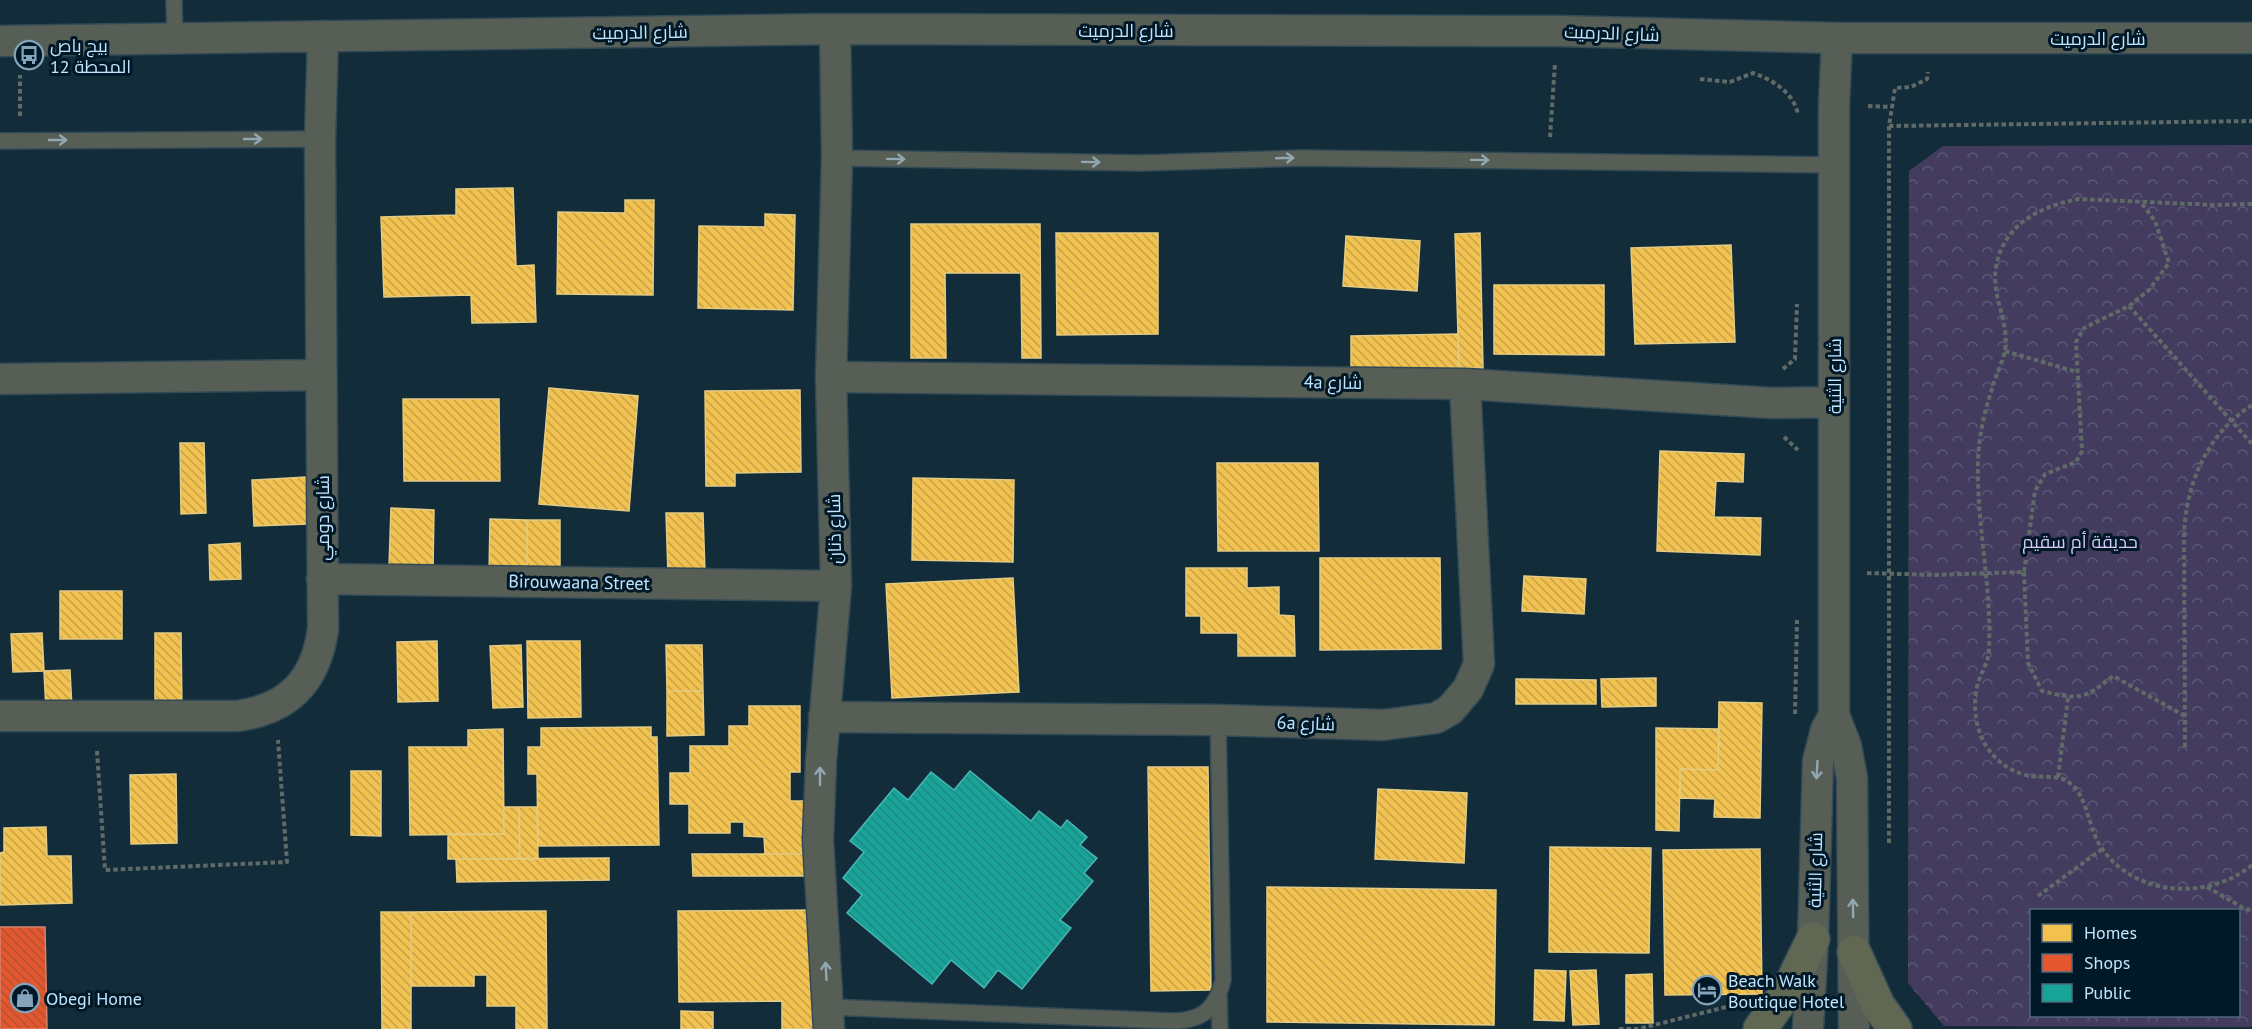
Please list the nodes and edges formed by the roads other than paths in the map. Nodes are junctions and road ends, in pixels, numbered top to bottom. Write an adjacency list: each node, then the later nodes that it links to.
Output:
1 (174, 0): 6 (lane)
2 (835, 29): 3 (street, شارع الدرميت); 4 (street, شارع الدرميت); 10 (street, شارع ذنان)
3 (323, 36): 6 (street, شارع الدرميت); 8 (street, شارع دومي)
4 (1838, 38): 5 (street, شارع الدرميت); 11 (street, شارع الثنية)
5 (2252, 38)
6 (175, 40): 7 (street, شارع الدرميت)
7 (10, 41)
8 (320, 139): 9 (lane, one-way to 8); 12 (street, شارع دومي)
9 (0, 141)
10 (837, 158): 11 (lane, one-way to 11); 13 (street, شارع ذنان)
11 (1834, 165): 16 (street, شارع الثنية)
12 (321, 375): 14 (street); 17 (street, شارع دومي)
13 (831, 377): 15 (street, 4a شارع); 18 (street, شارع ذنان)
14 (0, 379)
15 (1465, 384): 16 (street, 4a شارع); 22 (street, 6a شارع)
16 (1834, 402): 19 (street, شارع الثنية)
17 (322, 579): 18 (street, Birouwaana Street); 20 (street, شارع دومي)
18 (836, 586): 21 (street, شارع ذنان)
19 (1834, 715): 23 (street, شارع الثنية, one-way to 23); 24 (street, شارع الثنية, one-way to 19)
20 (0, 716)
21 (824, 717): 22 (street, 6a شارع); 26 (street, شارع ذنان, one-way to 21)
22 (1218, 720): 25 (lane)
23 (1813, 939): 27 (main road); 29 (street, شارع الثنية)
24 (1854, 952): 30 (street, شارع الثنية); 31 (main road)
25 (1219, 995): 26 (lane); 28 (lane)
26 (828, 1018)
27 (1763, 1026)
28 (1220, 1029)
29 (1808, 1029)
30 (1854, 1029)
31 (1895, 1029)

